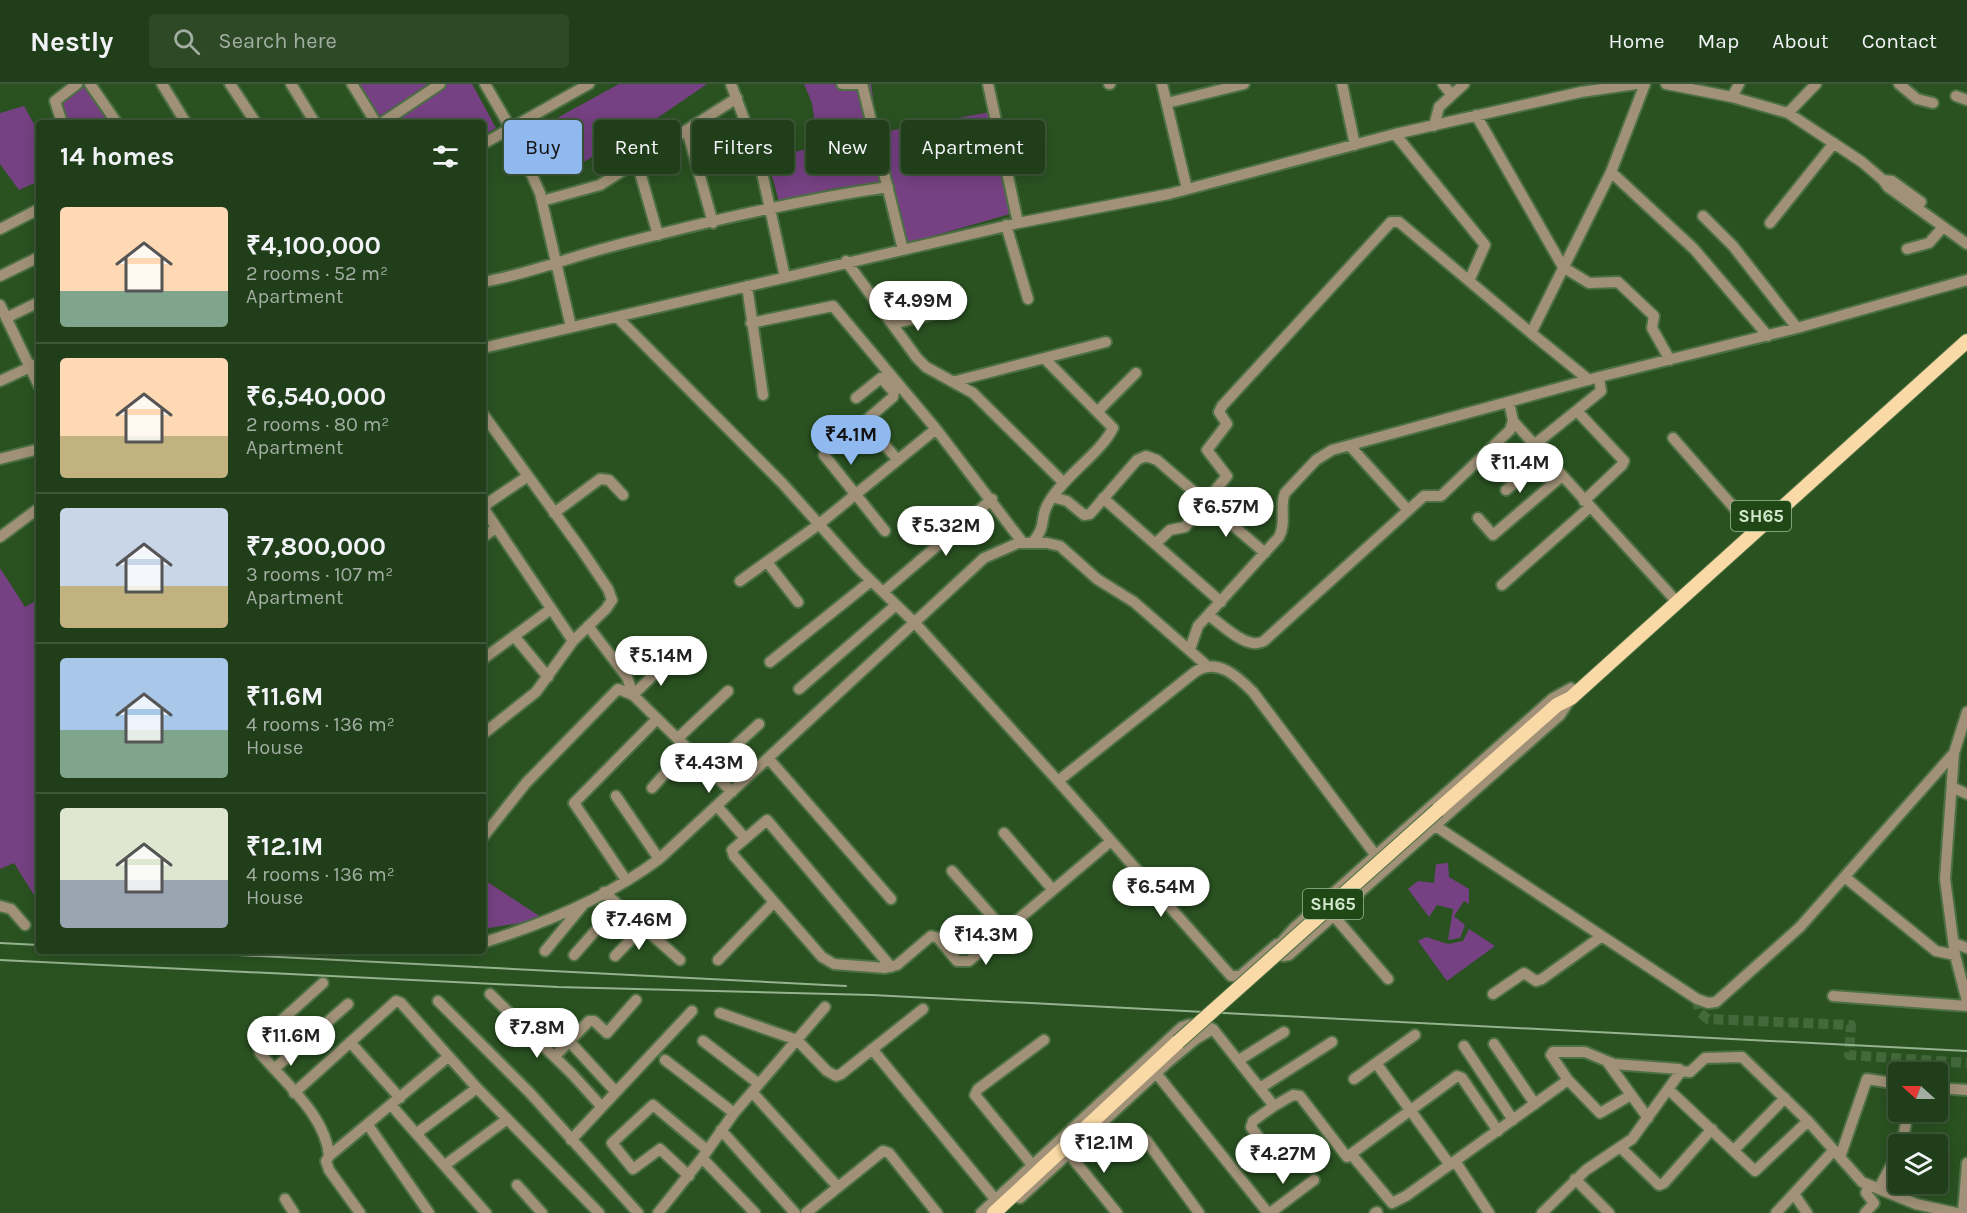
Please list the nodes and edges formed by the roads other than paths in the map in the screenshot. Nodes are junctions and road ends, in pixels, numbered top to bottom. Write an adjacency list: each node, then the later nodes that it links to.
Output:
1 (77, 84): 34 (street)
2 (90, 84): 35 (street)
3 (163, 84): 36 (street)
4 (230, 84): 37 (street)
5 (291, 84): 38 (street)
6 (352, 84): 39 (street)
7 (440, 84): 25 (street)
8 (485, 84): 41 (street)
9 (589, 84): 42 (street)
10 (731, 84): 29 (street)
11 (842, 84): 12 (street)
12 (861, 84): 56 (street)
13 (988, 84): 64 (street)
14 (1162, 84): 30 (street)
15 (1244, 84): 30 (street)
16 (1342, 84): 50 (street)
17 (1443, 84): 27 (street)
18 (1464, 84): 27 (street)
19 (1636, 84): 26 (street)
20 (1645, 84): 51 (street)
21 (1666, 84): 28 (street)
22 (1738, 84): 28 (street)
23 (1815, 84): 32 (street)
24 (1899, 84): 31 (street)
25 (425, 88): 40 (street)
26 (1580, 88): 33 (street)
27 (1452, 95): 43 (street)
28 (1732, 97): 32 (street)
29 (737, 98): 44 (street); 59 (street)
30 (1167, 103): 57 (street)
31 (1933, 103)
32 (1788, 113): 49 (street)
33 (1476, 115): 43 (street); 75 (street)
34 (61, 120)
35 (115, 120)
36 (184, 120)
37 (251, 120)
38 (313, 120)
39 (374, 120)
40 (387, 120)
41 (506, 120)
42 (527, 120)
43 (1434, 126): 47 (street)
44 (687, 130): 46 (street); 62 (street)
45 (504, 133): 48 (street)
46 (680, 134)
47 (1395, 134): 50 (street); 80 (street)
48 (486, 142)
49 (1834, 143): 55 (street); 63 (street)
50 (1354, 145): 57 (street)
51 (1611, 172): 75 (street); 94 (street)
52 (533, 174): 58 (street)
53 (616, 174): 58 (street)
54 (640, 174): 67 (street)
55 (1883, 180): 65 (street); 68 (street)
56 (888, 187): 59 (street); 71 (street)
57 (1187, 189): 64 (street)
58 (542, 201): 73 (street)
59 (769, 209): 62 (street); 77 (street)
60 (36, 211): 66 (street)
61 (1703, 216): 91 (street)
62 (713, 223): 67 (street)
63 (1770, 223)
64 (1012, 224): 71 (street); 82 (street)
65 (1943, 227): 69 (street); 70 (street)
66 (0, 229)
67 (658, 235): 73 (street)
68 (1967, 236)
69 (1967, 244)
70 (1906, 249)
71 (903, 250): 74 (street)
72 (36, 258): 76 (street)
73 (556, 261): 79 (street); 90 (street)
74 (846, 261): 77 (street); 89 (street)
75 (1563, 267): 93 (street); 99 (street)
76 (0, 276)
77 (785, 277): 81 (street)
78 (1967, 280): 91 (street)
79 (486, 281)
80 (1469, 281): 93 (street); 131 (street)
81 (747, 286): 86 (street); 88 (street)
82 (1028, 299)
83 (36, 303): 87 (street)
84 (0, 305): 87 (street)
85 (938, 313): 89 (street)
86 (617, 317): 90 (street); 138 (street)
87 (6, 318): 100 (street)
88 (751, 323): 105 (street); 112 (street)
89 (892, 324): 104 (street)
90 (571, 327): 97 (street)
91 (1797, 328): 94 (street)
92 (1967, 329): 139 (main road, SH65)
93 (1531, 333): 102 (street)
94 (1768, 336): 99 (street)
95 (1967, 341): 152 (main road, SH65)
96 (1106, 342): 98 (street)
97 (486, 347)
98 (1044, 358): 104 (street); 108 (street)
99 (1670, 360): 102 (street)
100 (34, 366): 103 (street)
101 (1136, 373): 108 (street)
102 (1594, 379): 107 (street); 109 (street)
103 (0, 381)
104 (956, 381): 123 (street)
105 (763, 395)
106 (856, 398): 120 (street)
107 (1509, 402): 111 (street); 115 (street)
108 (1098, 411): 123 (street)
109 (1577, 411): 114 (street); 132 (street)
110 (486, 418): 121 (street)
111 (1513, 421): 114 (street); 134 (street)
112 (936, 429): 120 (street); 130 (street)
113 (1673, 438): 139 (street)
114 (1534, 445): 118 (street)
115 (1350, 446): 134 (street); 146 (street)
116 (36, 450): 119 (street)
117 (824, 455): 125 (street)
118 (1545, 458): 122 (street); 124 (street)
119 (0, 459)
120 (898, 460): 125 (street)
121 (528, 476): 128 (street); 135 (street)
122 (1562, 476): 132 (street); 137 (street)
123 (1063, 482): 127 (street)
124 (1506, 490)
125 (856, 494): 138 (street); 141 (street)
126 (623, 495): 135 (street)
127 (1052, 497): 129 (street); 144 (street)
128 (486, 498)
129 (1103, 498): 131 (street); 145 (street)
130 (992, 499): 144 (street); 151 (street)
131 (1206, 502): 145 (street); 146 (street)
132 (1587, 504): 150 (street); 152 (street)
133 (36, 510): 143 (street)
134 (1408, 510): 157 (street)
135 (554, 513): 159 (street)
136 (486, 515): 140 (street)
137 (1478, 518)
138 (818, 525): 147 (street); 149 (street)
139 (1750, 526): 152 (main road, SH65)
140 (496, 528): 142 (street); 156 (street)
141 (885, 531)
142 (486, 535)
143 (0, 537)
144 (1028, 543): 158 (street); 162 (street)
145 (1155, 544): 154 (street)
146 (1265, 553): 154 (street)
147 (767, 561): 148 (street); 153 (street)
148 (740, 581)
149 (871, 581): 151 (street); 165 (street)
150 (1502, 585)
151 (883, 592): 155 (street)
152 (1674, 598): 170 (main road, SH65)
153 (798, 602)
154 (1221, 602): 157 (street)
155 (896, 605): 158 (street); 168 (street)
156 (551, 609): 160 (street); 161 (street)
157 (1208, 615): 162 (street)
158 (915, 623): 179 (street); 181 (street)
159 (588, 626): 161 (street); 171 (street)
160 (514, 636): 163 (street); 167 (street)
161 (573, 641): 167 (street)
162 (1190, 649): 166 (street)
163 (486, 657)
164 (670, 659): 171 (street)
165 (770, 662)
166 (1205, 664): 181 (street); 193 (street)
167 (548, 677): 175 (street)
168 (799, 689)
169 (728, 691): 176 (street)
170 (1571, 693): 188 (street); 193 (street); 309 (main road, SH65, bridge)
171 (633, 694): 173 (street); 189 (street)
172 (1967, 712): 178 (street)
173 (657, 719): 176 (street); 198 (street)
174 (759, 724): 180 (street)
175 (486, 732)
176 (678, 738): 177 (street)
177 (688, 748): 180 (street); 183 (street)
178 (1954, 753): 182 (street); 197 (street)
179 (768, 758): 184 (street); 201 (street)
180 (710, 769): 184 (street)
181 (1058, 781): 192 (street)
182 (1952, 787): 185 (street); 212 (street)
183 (652, 788)
184 (732, 792): 187 (street)
185 (1967, 794)
186 (616, 796): 194 (street)
187 (717, 806): 191 (street); 194 (street)
188 (1434, 825): 195 (street); 210 (street)
189 (486, 833)
190 (1004, 833): 199 (street)
191 (745, 838): 203 (street); 221 (street)
192 (1111, 841): 199 (street); 213 (street)
193 (1375, 854): 195 (street); 213 (street)
194 (659, 859): 198 (street)
195 (1386, 869): 206 (street)
196 (952, 872): 209 (street)
197 (1846, 878): 210 (street); 217 (street)
198 (626, 880): 200 (street)
199 (1053, 890): 209 (street)
200 (604, 892): 202 (street); 204 (street)
201 (891, 899)
202 (587, 901): 211 (street); 215 (street)
203 (774, 902): 220 (street); 221 (street)
204 (618, 905): 208 (street); 216 (street)
205 (0, 906): 207 (street)
206 (1333, 915): 213 (street); 223 (street)
207 (25, 925)
208 (643, 927): 218 (street); 219 (street)
209 (1005, 931): 221 (street)
210 (1602, 936): 226 (street)
211 (486, 942)
212 (1954, 943): 214 (street); 217 (street)
213 (1277, 944)
214 (1967, 948)
215 (545, 951)
216 (574, 955)
217 (1955, 955): 222 (street)
218 (615, 956)
219 (680, 960)
220 (718, 960)
221 (891, 967)
222 (1964, 978): 230 (street)
223 (1388, 979)
224 (323, 983): 255 (street)
225 (490, 994): 249 (street)
226 (1492, 994)
227 (1833, 996): 232 (street)
228 (636, 1000): 242 (street)
229 (438, 1001): 287 (street)
230 (1967, 1001)
231 (348, 1004): 255 (street)
232 (1967, 1006)
233 (825, 1007): 240 (street)
234 (923, 1009): 248 (street)
235 (692, 1011): 267 (street)
236 (720, 1013): 240 (street)
237 (1214, 1029): 252 (street); 257 (street); 299 (street)
238 (1284, 1032): 252 (street)
239 (1415, 1035): 253 (street)
240 (797, 1040): 248 (street); 262 (street)
241 (1044, 1040): 299 (street)
242 (569, 1041): 249 (street); 267 (street)
243 (703, 1041): 262 (street)
244 (350, 1042): 250 (street); 268 (street); 271 (street)
245 (1332, 1042): 263 (street)
246 (1494, 1044): 272 (street)
247 (1464, 1046): 279 (street)
248 (872, 1049): 309 (street)
249 (555, 1056): 274 (street)
250 (448, 1057): 261 (street); 271 (street)
251 (665, 1060): 276 (street)
252 (1239, 1060): 263 (street)
253 (1376, 1063): 258 (street); 275 (street)
254 (1608, 1063): 256 (street); 259 (street); 269 (street)
255 (274, 1069): 268 (street)
256 (1679, 1071): 264 (street); 270 (street)
257 (1156, 1073): 282 (street); 327 (street)
258 (1354, 1079)
259 (1568, 1080): 269 (street); 272 (street)
260 (1888, 1082): 290 (street)
261 (477, 1088): 278 (street); 286 (street)
262 (755, 1088): 276 (street); 305 (street)
263 (1260, 1088): 273 (street)
264 (1668, 1089): 277 (street); 283 (street)
265 (1948, 1089): 266 (street)
266 (1967, 1090)
267 (616, 1092): 274 (street)
268 (294, 1093): 294 (street)
269 (1630, 1095): 277 (street)
270 (1785, 1098): 280 (street); 289 (street)
271 (396, 1102): 281 (street); 286 (street)
272 (1535, 1104): 279 (street)
273 (1274, 1106): 293 (street); 295 (street)
274 (602, 1107): 287 (street)
275 (1412, 1111): 285 (street); 293 (street); 297 (street)
276 (734, 1113): 284 (street)
277 (1648, 1118): 288 (street)
278 (506, 1120): 298 (street); 316 (street)
279 (1513, 1120): 285 (street)
280 (1808, 1121): 289 (street); 290 (street)
281 (368, 1125): 294 (street); 313 (street)
282 (1097, 1128): 292 (street); 326 (street)
283 (1712, 1129): 288 (street); 289 (street)
284 (721, 1130): 291 (street); 320 (street)
285 (1498, 1131): 297 (street)
286 (417, 1133): 298 (street)
287 (571, 1140): 317 (street)
288 (1621, 1148): 302 (street)
289 (1734, 1150)
290 (1837, 1153): 306 (street); 307 (street)
291 (705, 1154): 301 (street); 301 (street); 319 (street)
292 (1069, 1154): 324 (street); 325 (street)
293 (1351, 1154): 297 (street)
294 (329, 1156): 312 (street)
295 (1274, 1158)
296 (1967, 1162): 310 (street)
297 (1453, 1163): 328 (street)
298 (445, 1165): 314 (street)
299 (1033, 1166): 309 (street)
300 (1888, 1167): 306 (street)
301 (688, 1176): 318 (street)
302 (1575, 1179): 329 (street); 330 (street)
303 (1314, 1180): 327 (street)
304 (517, 1185): 315 (street)
305 (838, 1187): 321 (street); 322 (street)
306 (1874, 1187): 310 (street); 333 (street)
307 (1794, 1194): 331 (street); 332 (street)
308 (285, 1199): 311 (street)
309 (994, 1206): 323 (street)
310 (1962, 1211)
311 (294, 1213)
312 (360, 1213)
313 (429, 1213)
314 (486, 1213)
315 (542, 1213)
316 (599, 1213)
317 (638, 1213)
318 (658, 1213)
319 (755, 1213)
320 (795, 1213)
321 (806, 1213)
322 (937, 1213)
323 (981, 1213)
324 (1003, 1213)
325 (1118, 1213)
326 (1199, 1213)
327 (1269, 1213)
328 (1489, 1213)
329 (1542, 1213)
330 (1610, 1213)
331 (1776, 1213)
332 (1807, 1213)
333 (1865, 1213)

